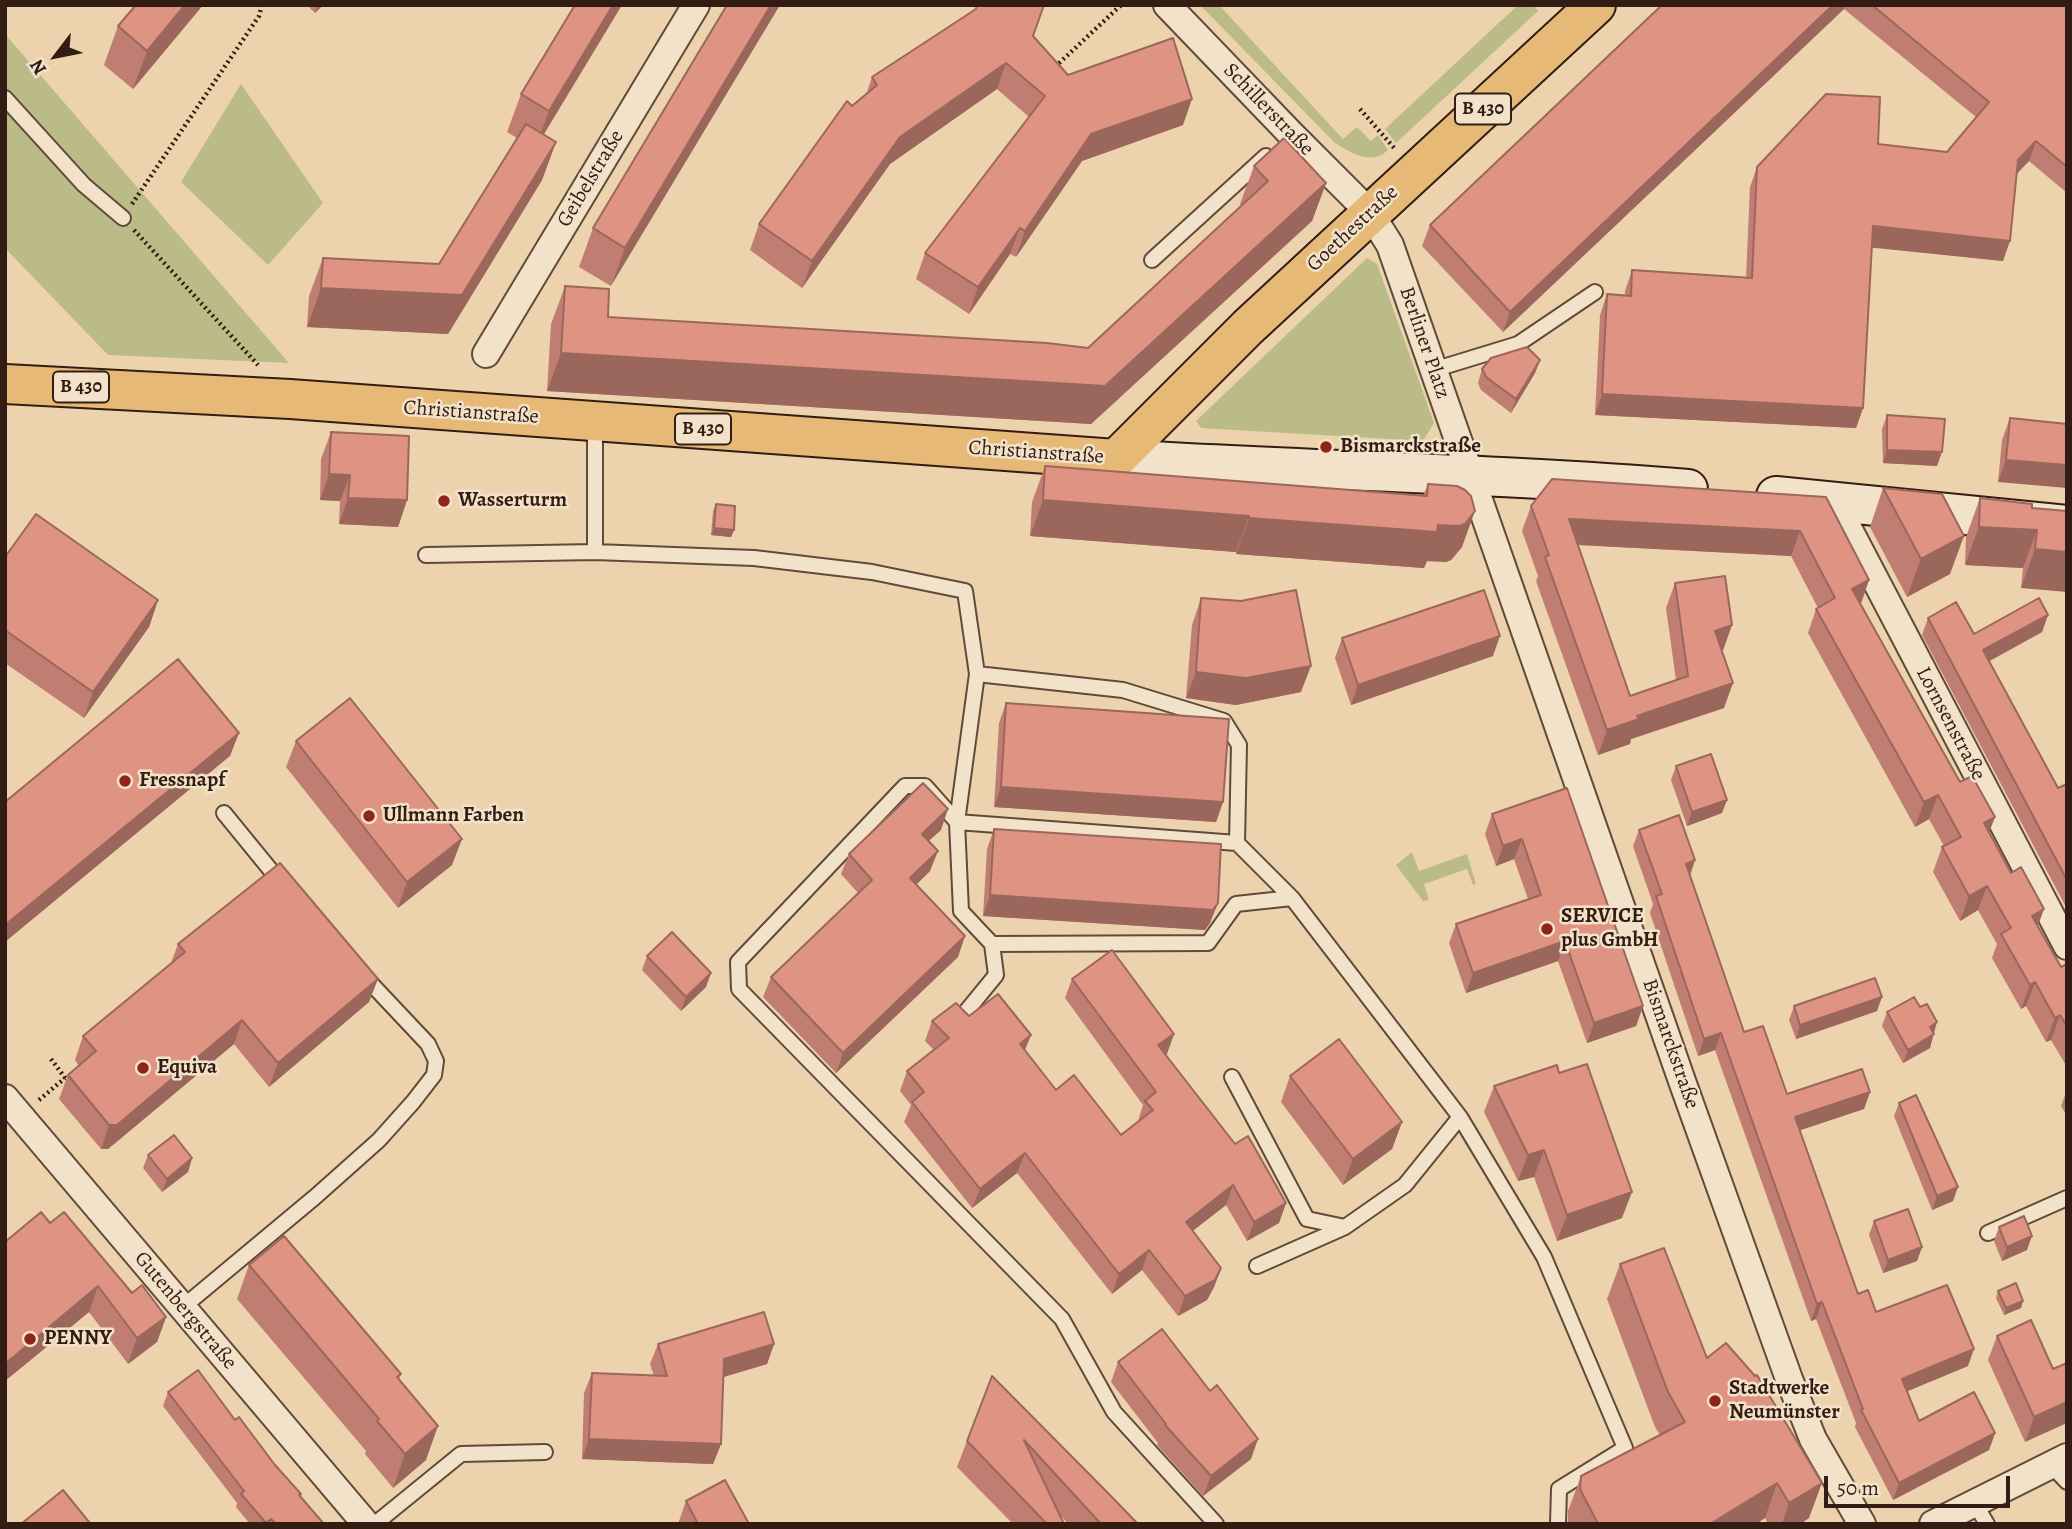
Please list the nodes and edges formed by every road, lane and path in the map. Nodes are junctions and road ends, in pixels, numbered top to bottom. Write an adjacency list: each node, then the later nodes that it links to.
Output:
1 (262, 5): 12 (path)
2 (696, 5): 15 (street, Geibelstraße)
3 (1121, 5): 6 (path)
4 (1167, 5): 9 (street, Schillerstraße)
5 (1596, 5): 10 (main road, Goethestraße / B 430)
6 (1050, 71)
7 (5, 98): 12 (lane)
8 (1360, 109): 10 (path)
9 (1291, 134): 11 (street, Schillerstraße); 13 (lane)
10 (1416, 171): 11 (main road, Goethestraße / B 430)
11 (1370, 213): 16 (street, Berliner Platz); 20 (main road, Goethestraße / B 430)
12 (122, 218): 18 (path)
13 (1152, 260)
14 (1595, 292): 16 (lane)
15 (486, 354)
16 (1433, 370): 21 (street, Berliner Platz)
17 (5, 384): 18 (main road, Christianstraße / B 430)
18 (289, 400): 19 (main road, Christianstraße / B 430)
19 (595, 422): 20 (main road, Christianstraße / B 430); 24 (lane)
20 (1116, 459): 21 (street, Christianstraße)
21 (1469, 477): 22 (street, Christianstraße); 54 (street, Bismarckstraße)
22 (1834, 501): 23 (street, Christianstraße); 33 (street, Lornsenstraße)
23 (2067, 525)
24 (595, 552): 25 (lane); 26 (lane)
25 (426, 555)
26 (977, 674): 28 (lane); 29 (lane)
27 (224, 813): 30 (lane)
28 (957, 822): 29 (lane); 32 (lane); 52 (lane)
29 (1237, 843): 31 (lane)
30 (289, 891)
31 (1292, 898): 32 (lane); 41 (lane)
32 (992, 944): 35 (lane)
33 (2067, 946)
34 (350, 963): 46 (lane)
35 (960, 1019)
36 (51, 1059): 38 (path)
37 (1232, 1077): 43 (lane)
38 (65, 1078): 39 (path); 40 (path)
39 (73, 1088)
40 (13, 1107): 46 (street, Gutenbergstraße)
41 (1460, 1117): 43 (lane); 53 (lane)
42 (2067, 1198): 44 (lane)
43 (1345, 1227): 45 (lane)
44 (1988, 1233)
45 (1257, 1266)
46 (183, 1307): 50 (street, Gutenbergstraße)
47 (545, 1452): 51 (lane)
48 (2061, 1468): 49 (street)
49 (1981, 1513): 55 (street)
50 (366, 1524)
51 (375, 1524)
52 (1216, 1524)
53 (1558, 1524)
54 (1861, 1524)
55 (1933, 1524)

